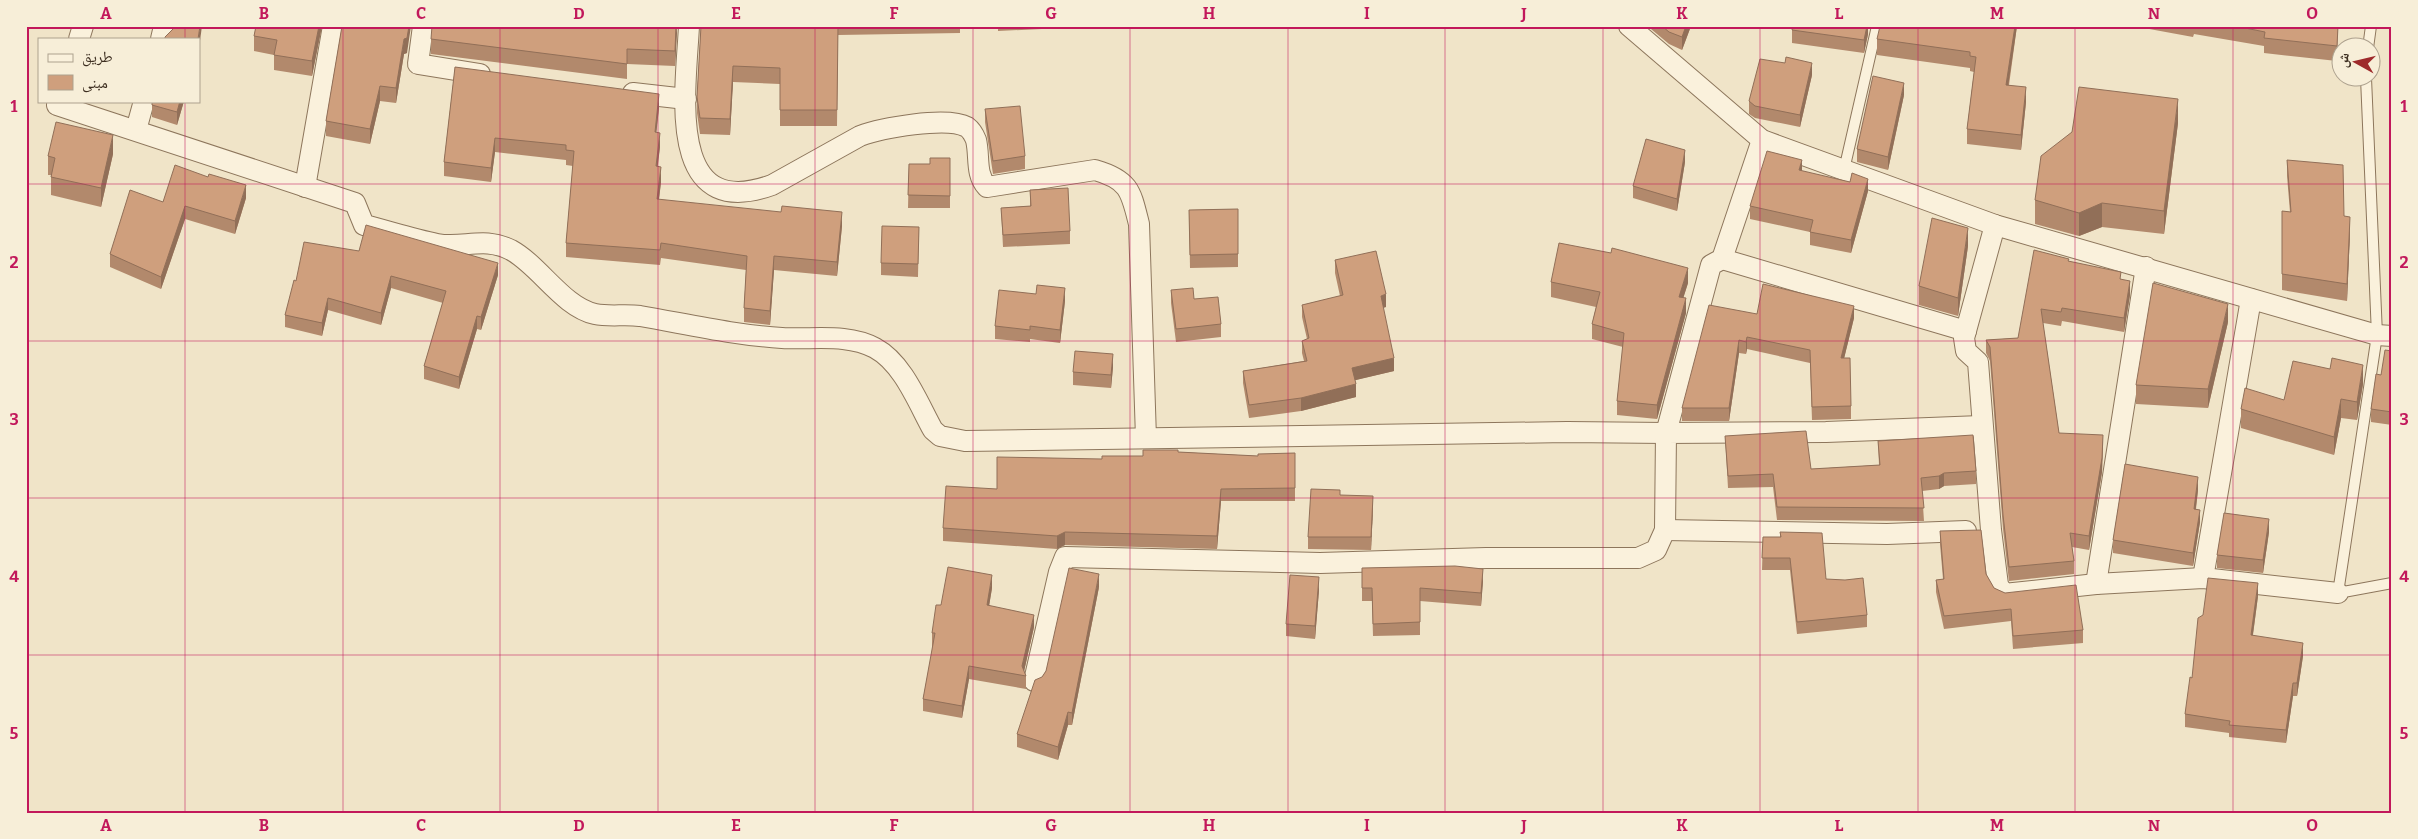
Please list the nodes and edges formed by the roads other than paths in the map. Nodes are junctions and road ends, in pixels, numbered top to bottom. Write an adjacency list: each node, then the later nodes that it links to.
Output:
1 (83, 26): 7 (street)
2 (332, 26): 17 (street)
3 (423, 26): 8 (street)
4 (689, 26): 11 (street)
5 (1629, 26): 15 (street)
6 (1877, 26): 16 (lane)
7 (79, 38)
8 (501, 76)
9 (2367, 88): 23 (lane)
10 (618, 91): 11 (street)
11 (686, 99): 26 (street)
12 (58, 102): 14 (street)
13 (144, 102): 14 (street)
14 (136, 130): 17 (street)
15 (1762, 140): 16 (street); 19 (street)
16 (1844, 170): 18 (street)
17 (305, 186): 26 (street)
18 (1995, 225): 20 (street); 22 (street)
19 (1722, 259): 22 (street); 25 (street)
20 (2146, 267): 21 (street); 31 (street)
21 (2251, 299): 23 (street); 29 (street)
22 (1966, 331): 24 (street)
23 (2384, 335): 32 (lane)
24 (1981, 426): 25 (street); 28 (street)
25 (1666, 433): 26 (street); 27 (street)
26 (1146, 438)
27 (1665, 530): 28 (street); 33 (street)
28 (1991, 530): 31 (street)
29 (2203, 578): 31 (street); 32 (street)
30 (2392, 583): 32 (lane)
31 (2096, 584)
32 (2338, 593)
33 (1034, 681)

